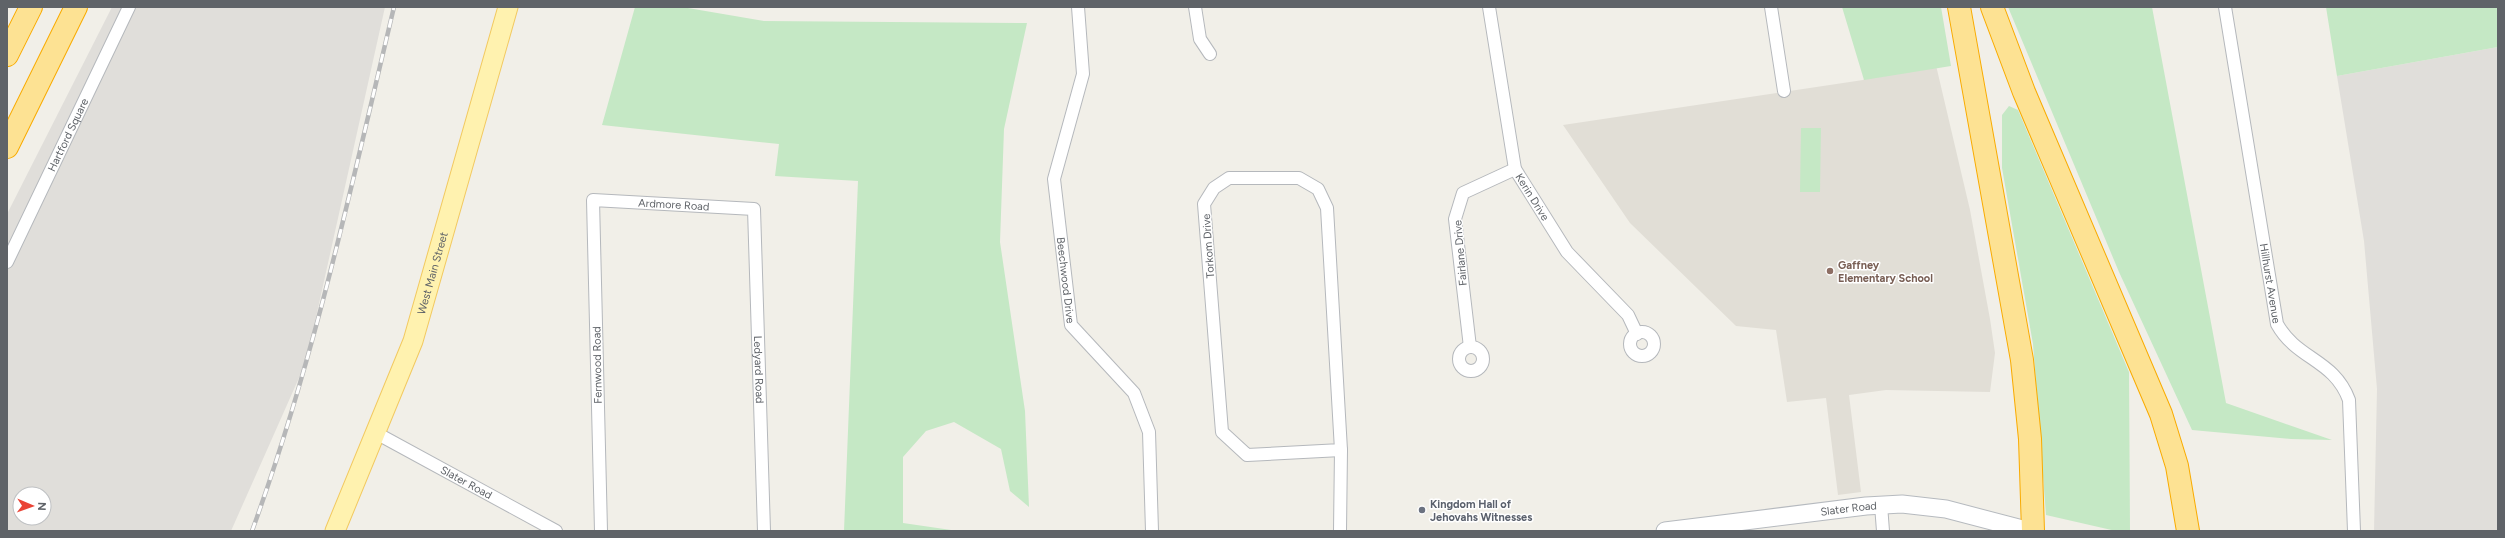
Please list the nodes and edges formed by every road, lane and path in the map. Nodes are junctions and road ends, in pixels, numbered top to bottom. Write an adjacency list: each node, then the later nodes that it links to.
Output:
1 (31, 7): 13 (highway)
2 (76, 7): 15 (highway)
3 (128, 7): 19 (street, Hartford Square)
4 (508, 7): 22 (main road, West Main Street)
5 (1078, 7): 30 (street, Beechwood Drive)
6 (1195, 7): 12 (street)
7 (1489, 7): 16 (street, Kerin Drive)
8 (1771, 7): 14 (street)
9 (1959, 7): 35 (highway)
10 (1992, 7): 36 (highway)
11 (2225, 7): 37 (street, Hillhurst Avenue)
12 (1210, 54)
13 (7, 55)
14 (1784, 92)
15 (7, 147)
16 (1515, 169): 20 (street, Kerin Drive); 21 (street, Fairlane Drive)
17 (593, 200): 18 (street, Ardmore Road); 28 (street, Fernwood Road)
18 (754, 209): 29 (street, Ledyard Road)
19 (7, 262)
20 (1637, 334)
21 (1470, 347)
22 (376, 433): 26 (main road, West Main Street); 27 (street, Slater Road)
23 (1341, 450): 23 (street, Torkom Drive); 31 (street, Torkom Drive)
24 (1881, 505): 25 (main road, Slater Road); 33 (street); 34 (main road, Slater Road)
25 (1733, 527): 32 (main road, Slater Road)
26 (335, 531)
27 (556, 531)
28 (601, 531)
29 (764, 531)
30 (1152, 531)
31 (1340, 531)
32 (1665, 531)
33 (1883, 531)
34 (2030, 531)
35 (2033, 531)
36 (2188, 531)
37 (2354, 531)

